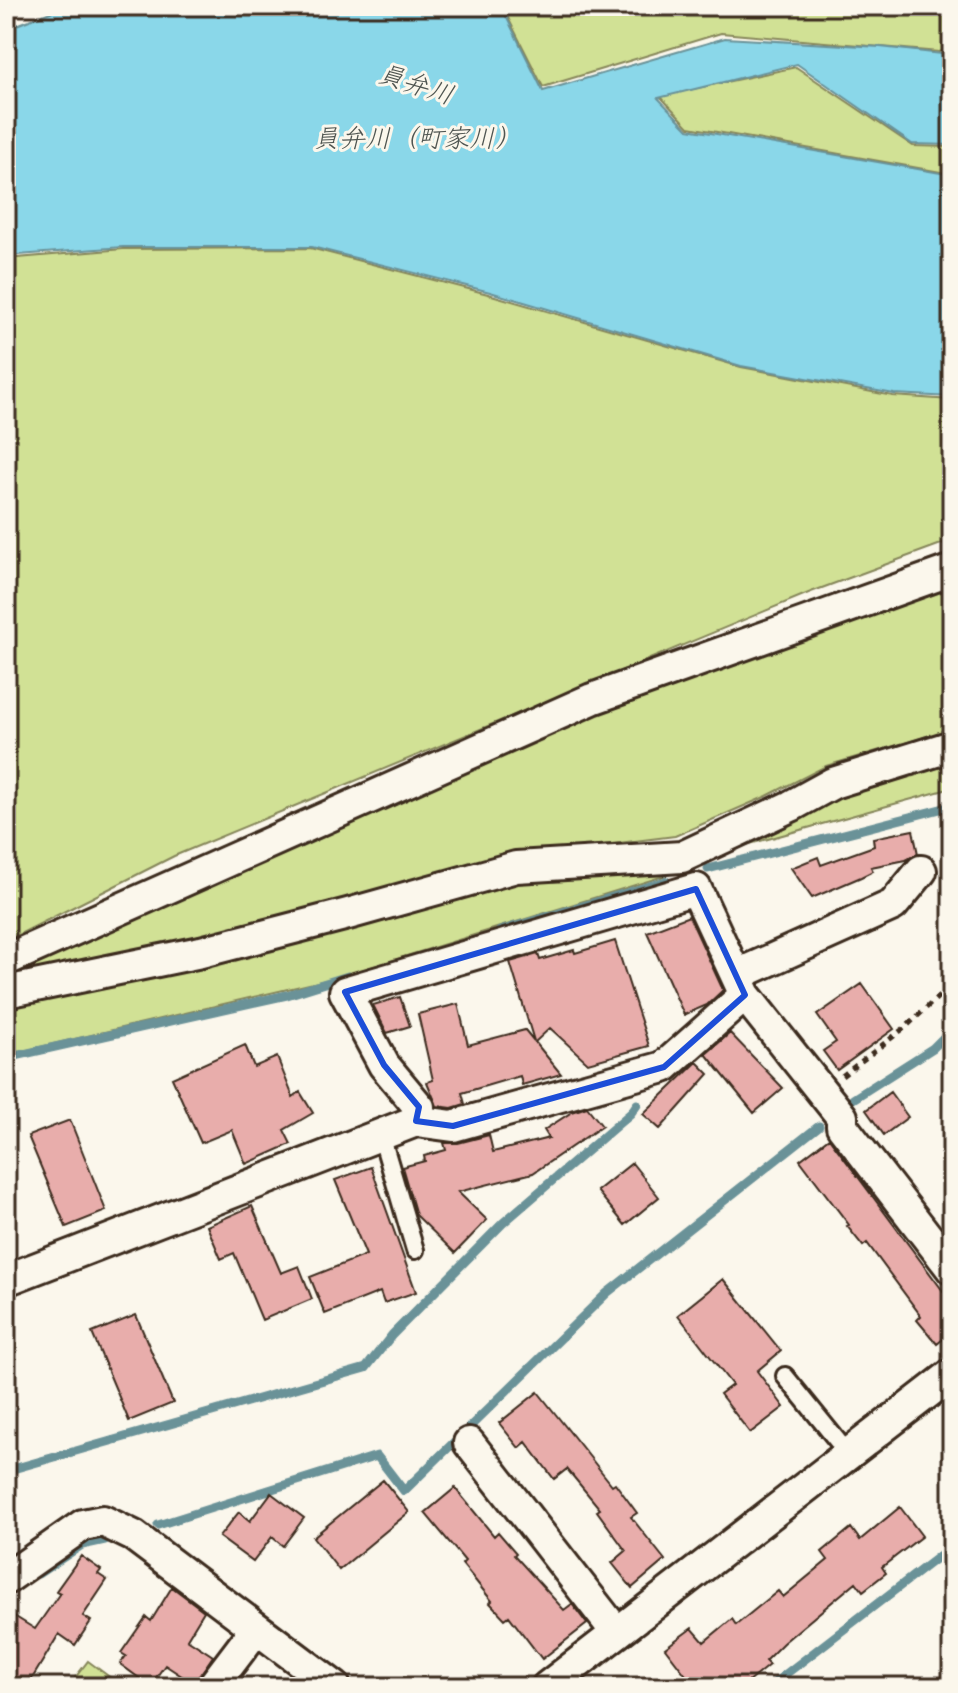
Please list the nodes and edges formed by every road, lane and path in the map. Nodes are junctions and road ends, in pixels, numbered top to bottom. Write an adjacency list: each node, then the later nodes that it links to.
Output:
1 (952, 570): 6 (street)
2 (952, 746): 3 (street)
3 (682, 857): 5 (street); 9 (street)
4 (921, 871): 8 (street)
5 (696, 889): 8 (street); 11 (street)
6 (6, 960)
7 (952, 984): 10 (path)
8 (741, 985): 10 (street); 11 (street)
9 (6, 992)
10 (823, 1092): 14 (street)
11 (416, 1121): 12 (street)
12 (381, 1135): 13 (lane); 15 (street)
13 (415, 1250)
14 (952, 1269)
15 (6, 1280)
16 (952, 1374): 19 (street)
17 (785, 1376): 19 (lane)
18 (469, 1443): 22 (street)
19 (849, 1455): 22 (street)
20 (6, 1579): 21 (street)
21 (256, 1629): 23 (street); 24 (street)
22 (617, 1633): 25 (street)
23 (212, 1687)
24 (335, 1687)
25 (547, 1687)

